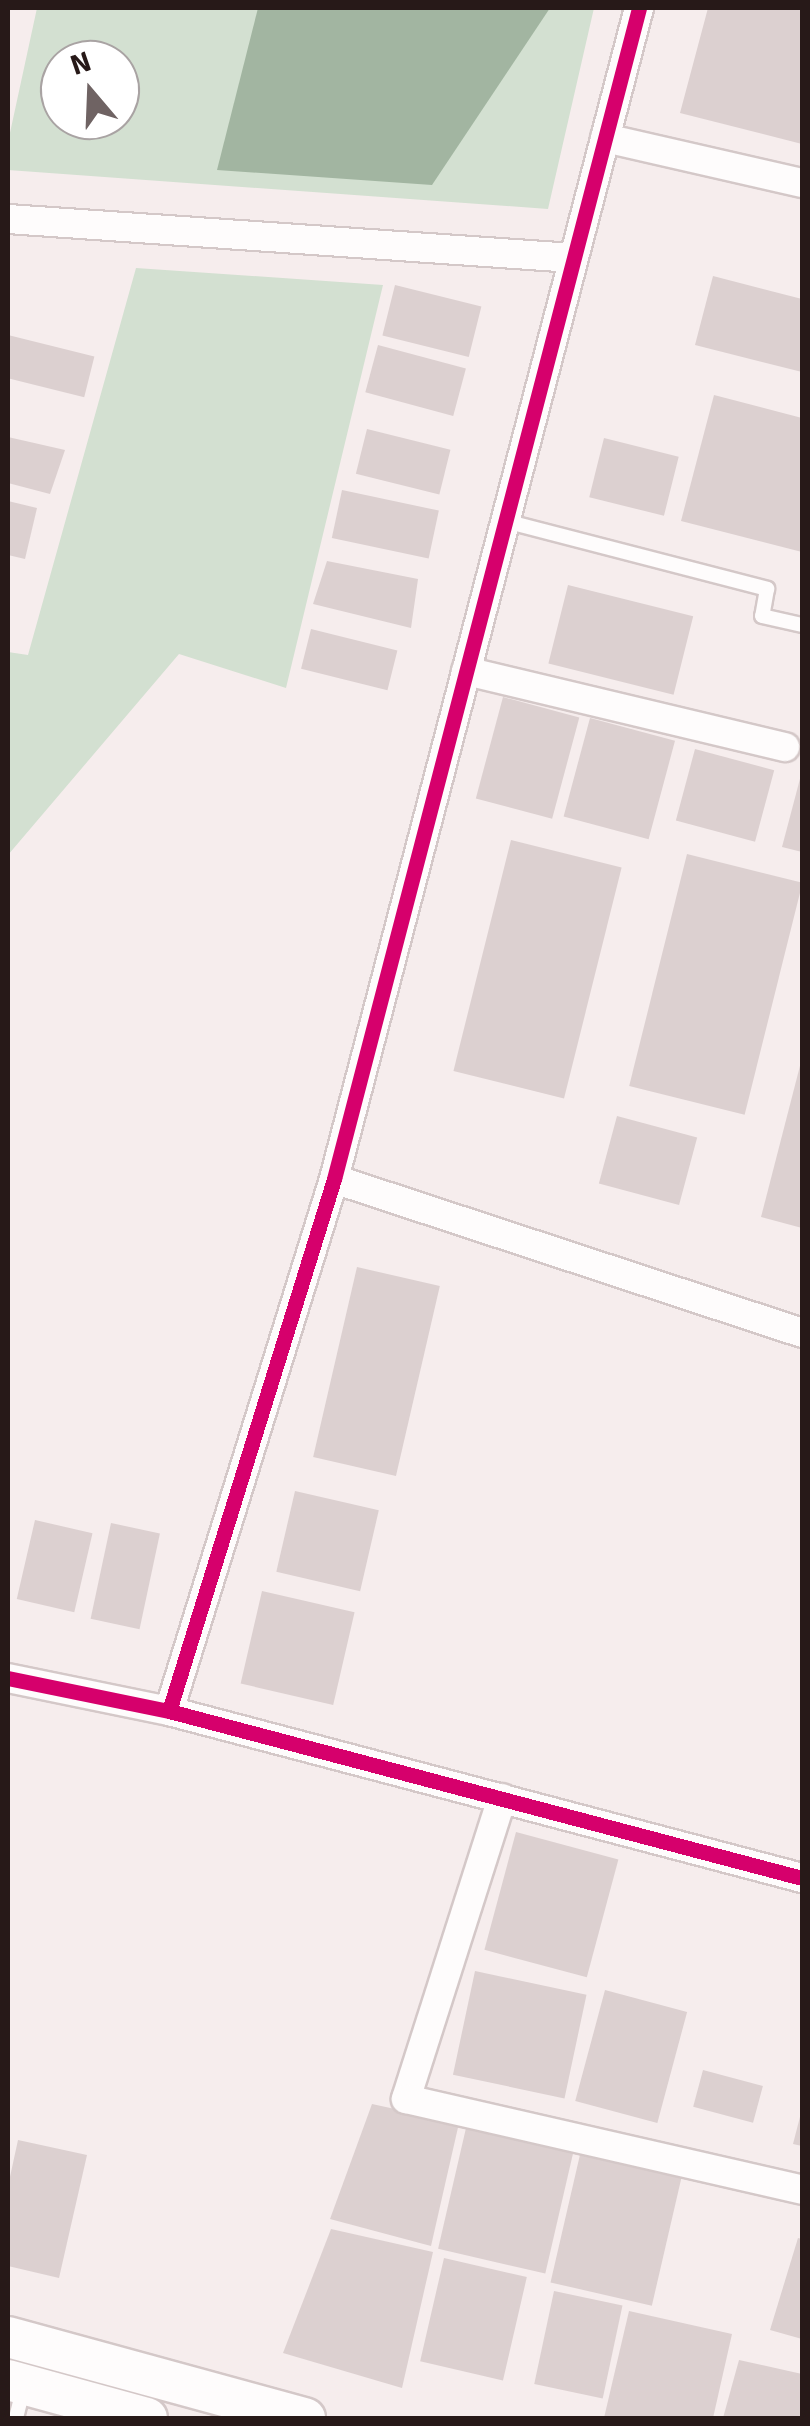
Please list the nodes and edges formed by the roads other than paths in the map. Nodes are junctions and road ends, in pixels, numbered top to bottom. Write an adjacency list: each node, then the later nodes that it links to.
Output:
1 (639, 8): 2 (street)
2 (605, 138): 3 (street); 5 (street)
3 (802, 184)
4 (8, 218): 5 (street)
5 (573, 258): 6 (street)
6 (505, 521): 7 (lane); 8 (street)
7 (802, 625)
8 (466, 670): 9 (street); 10 (street)
9 (785, 747)
10 (334, 1178): 11 (street); 13 (street)
11 (802, 1333)
12 (8, 1678): 13 (street)
13 (169, 1711): 14 (street)
14 (502, 1798): 15 (street); 16 (street)
15 (802, 1878)
16 (802, 2190)
17 (21, 2371): 18 (main road); 19 (main road)
18 (147, 2418)
19 (305, 2418)

